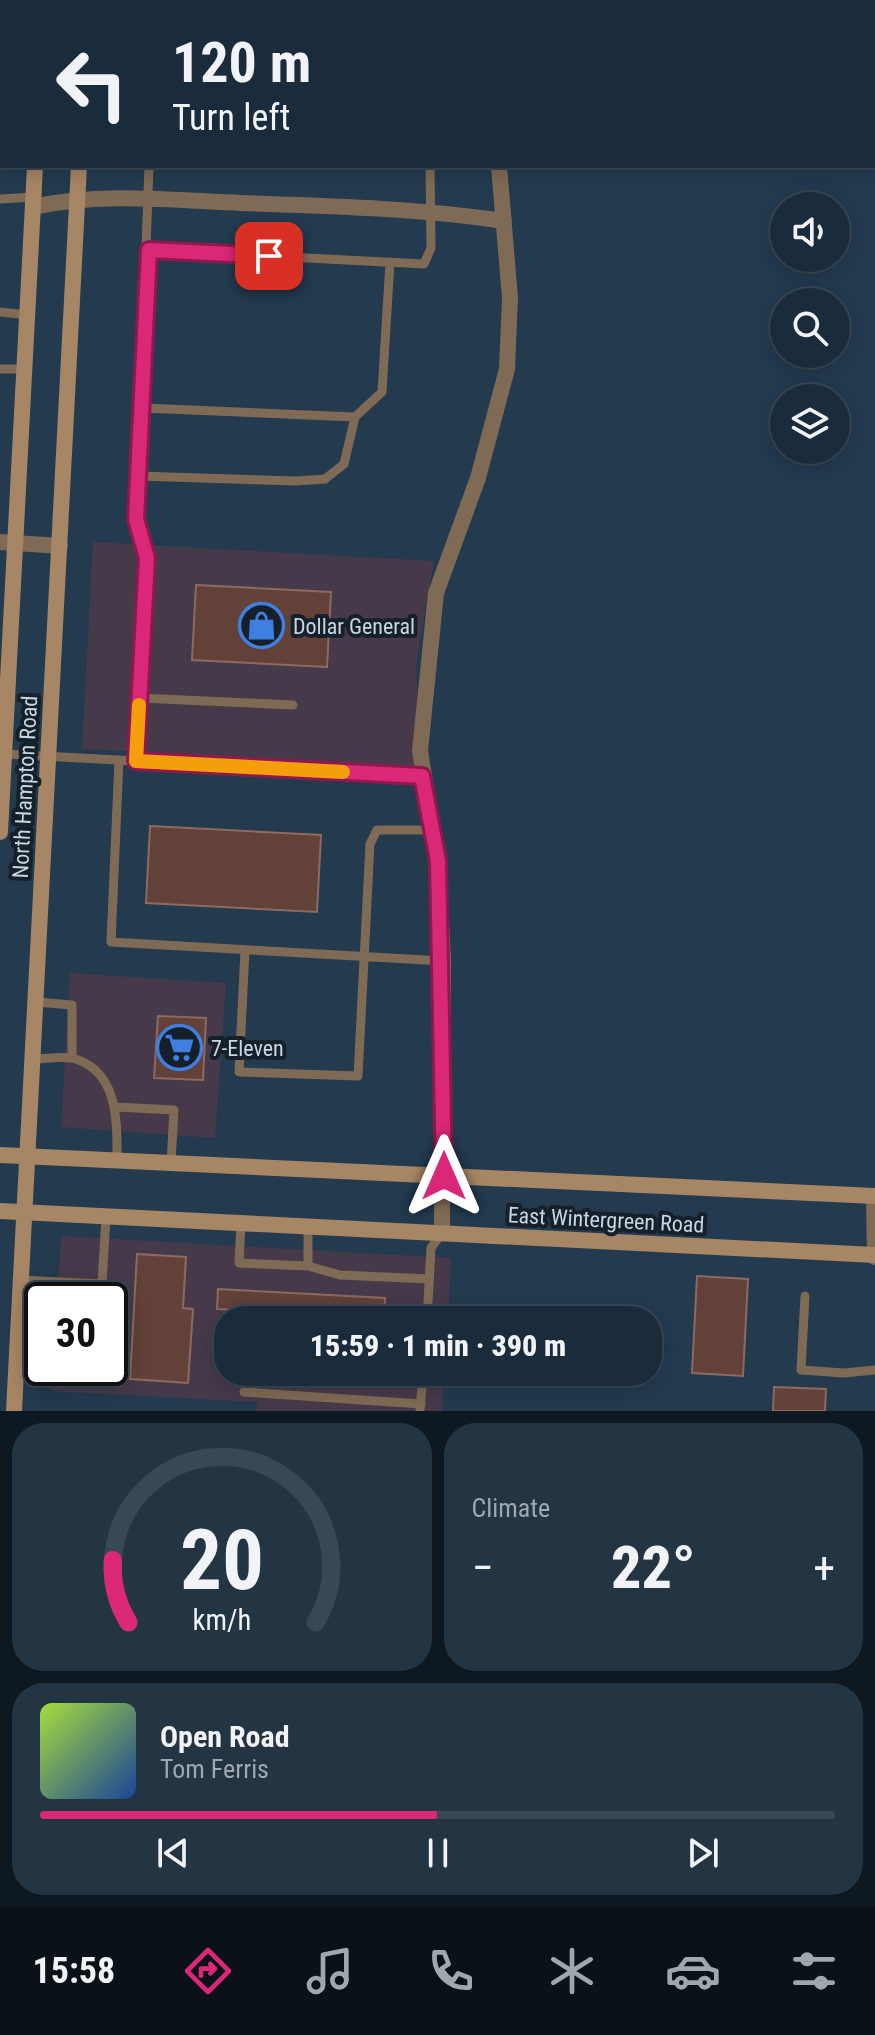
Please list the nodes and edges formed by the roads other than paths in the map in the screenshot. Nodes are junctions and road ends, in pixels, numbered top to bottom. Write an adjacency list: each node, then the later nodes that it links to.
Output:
1 (35, 168): 9 (main road, North Hampton Road)
2 (79, 168): 6 (main road, North Hampton Road)
3 (149, 168): 8 (lane)
4 (430, 168): 10 (lane)
5 (499, 168): 11 (street)
6 (78, 197): 8 (street); 9 (street); 22 (main road, North Hampton Road)
7 (0, 199): 9 (lane)
8 (151, 199): 10 (street); 12 (lane)
9 (33, 202): 15 (main road, North Hampton Road)
10 (433, 210): 11 (street); 13 (lane)
11 (504, 221): 29 (street)
12 (149, 250): 13 (lane); 18 (lane)
13 (390, 262): 19 (lane)
14 (0, 312): 15 (lane)
15 (27, 315): 17 (main road, North Hampton Road)
16 (0, 369): 17 (lane)
17 (25, 369): 21 (main road, North Hampton Road)
18 (142, 408): 19 (lane); 20 (lane)
19 (355, 417): 20 (lane)
20 (138, 476): 23 (lane)
21 (8, 543): 22 (street); 25 (main road, North Hampton Road)
22 (60, 546): 26 (main road, North Hampton Road)
23 (139, 698): 24 (lane); 28 (lane)
24 (293, 705)
25 (4, 754): 26 (lane); 31 (main road, North Hampton Road)
26 (49, 757): 27 (lane); 35 (main road, North Hampton Road)
27 (119, 760): 28 (lane); 32 (lane)
28 (136, 761): 29 (lane)
29 (422, 776): 30 (street)
30 (431, 830): 33 (lane); 34 (street)
31 (0, 832)
32 (245, 950): 33 (lane); 33 (lane)
33 (365, 957): 34 (lane)
34 (443, 961): 43 (street)
35 (36, 1002): 36 (lane); 37 (main road, North Hampton Road)
36 (72, 1058): 37 (lane); 38 (lane)
37 (33, 1059): 40 (main road, North Hampton Road)
38 (116, 1107): 41 (lane); 42 (lane)
39 (0, 1155): 40 (main road, East Wintergreen Road)
40 (28, 1156): 41 (main road, East Wintergreen Road); 46 (main road, North Hampton Road)
41 (117, 1160): 42 (main road, East Wintergreen Road)
42 (171, 1163): 43 (main road, East Wintergreen Road)
43 (444, 1176): 44 (main road, East Wintergreen Road); 50 (street)
44 (875, 1196): 51 (street)
45 (0, 1211): 46 (main road, East Wintergreen Road)
46 (25, 1213): 47 (main road, East Wintergreen Road); 54 (main road, North Hampton Road)
47 (106, 1217): 48 (main road, East Wintergreen Road); 56 (lane)
48 (241, 1224): 49 (main road, East Wintergreen Road); 52 (lane)
49 (308, 1227): 50 (main road, East Wintergreen Road); 52 (lane)
50 (442, 1233): 51 (main road, East Wintergreen Road); 53 (lane)
51 (875, 1256)
52 (308, 1266): 53 (lane)
53 (429, 1279): 58 (lane)
54 (21, 1280): 55 (lane); 59 (main road, North Hampton Road)
55 (62, 1282)
56 (102, 1282)
57 (805, 1296): 61 (lane)
58 (428, 1306)
59 (17, 1344): 60 (lane); 65 (main road, North Hampton Road)
60 (24, 1345)
61 (875, 1370)
62 (422, 1386): 64 (lane)
63 (244, 1392): 64 (lane)
64 (420, 1408)
65 (14, 1411)

